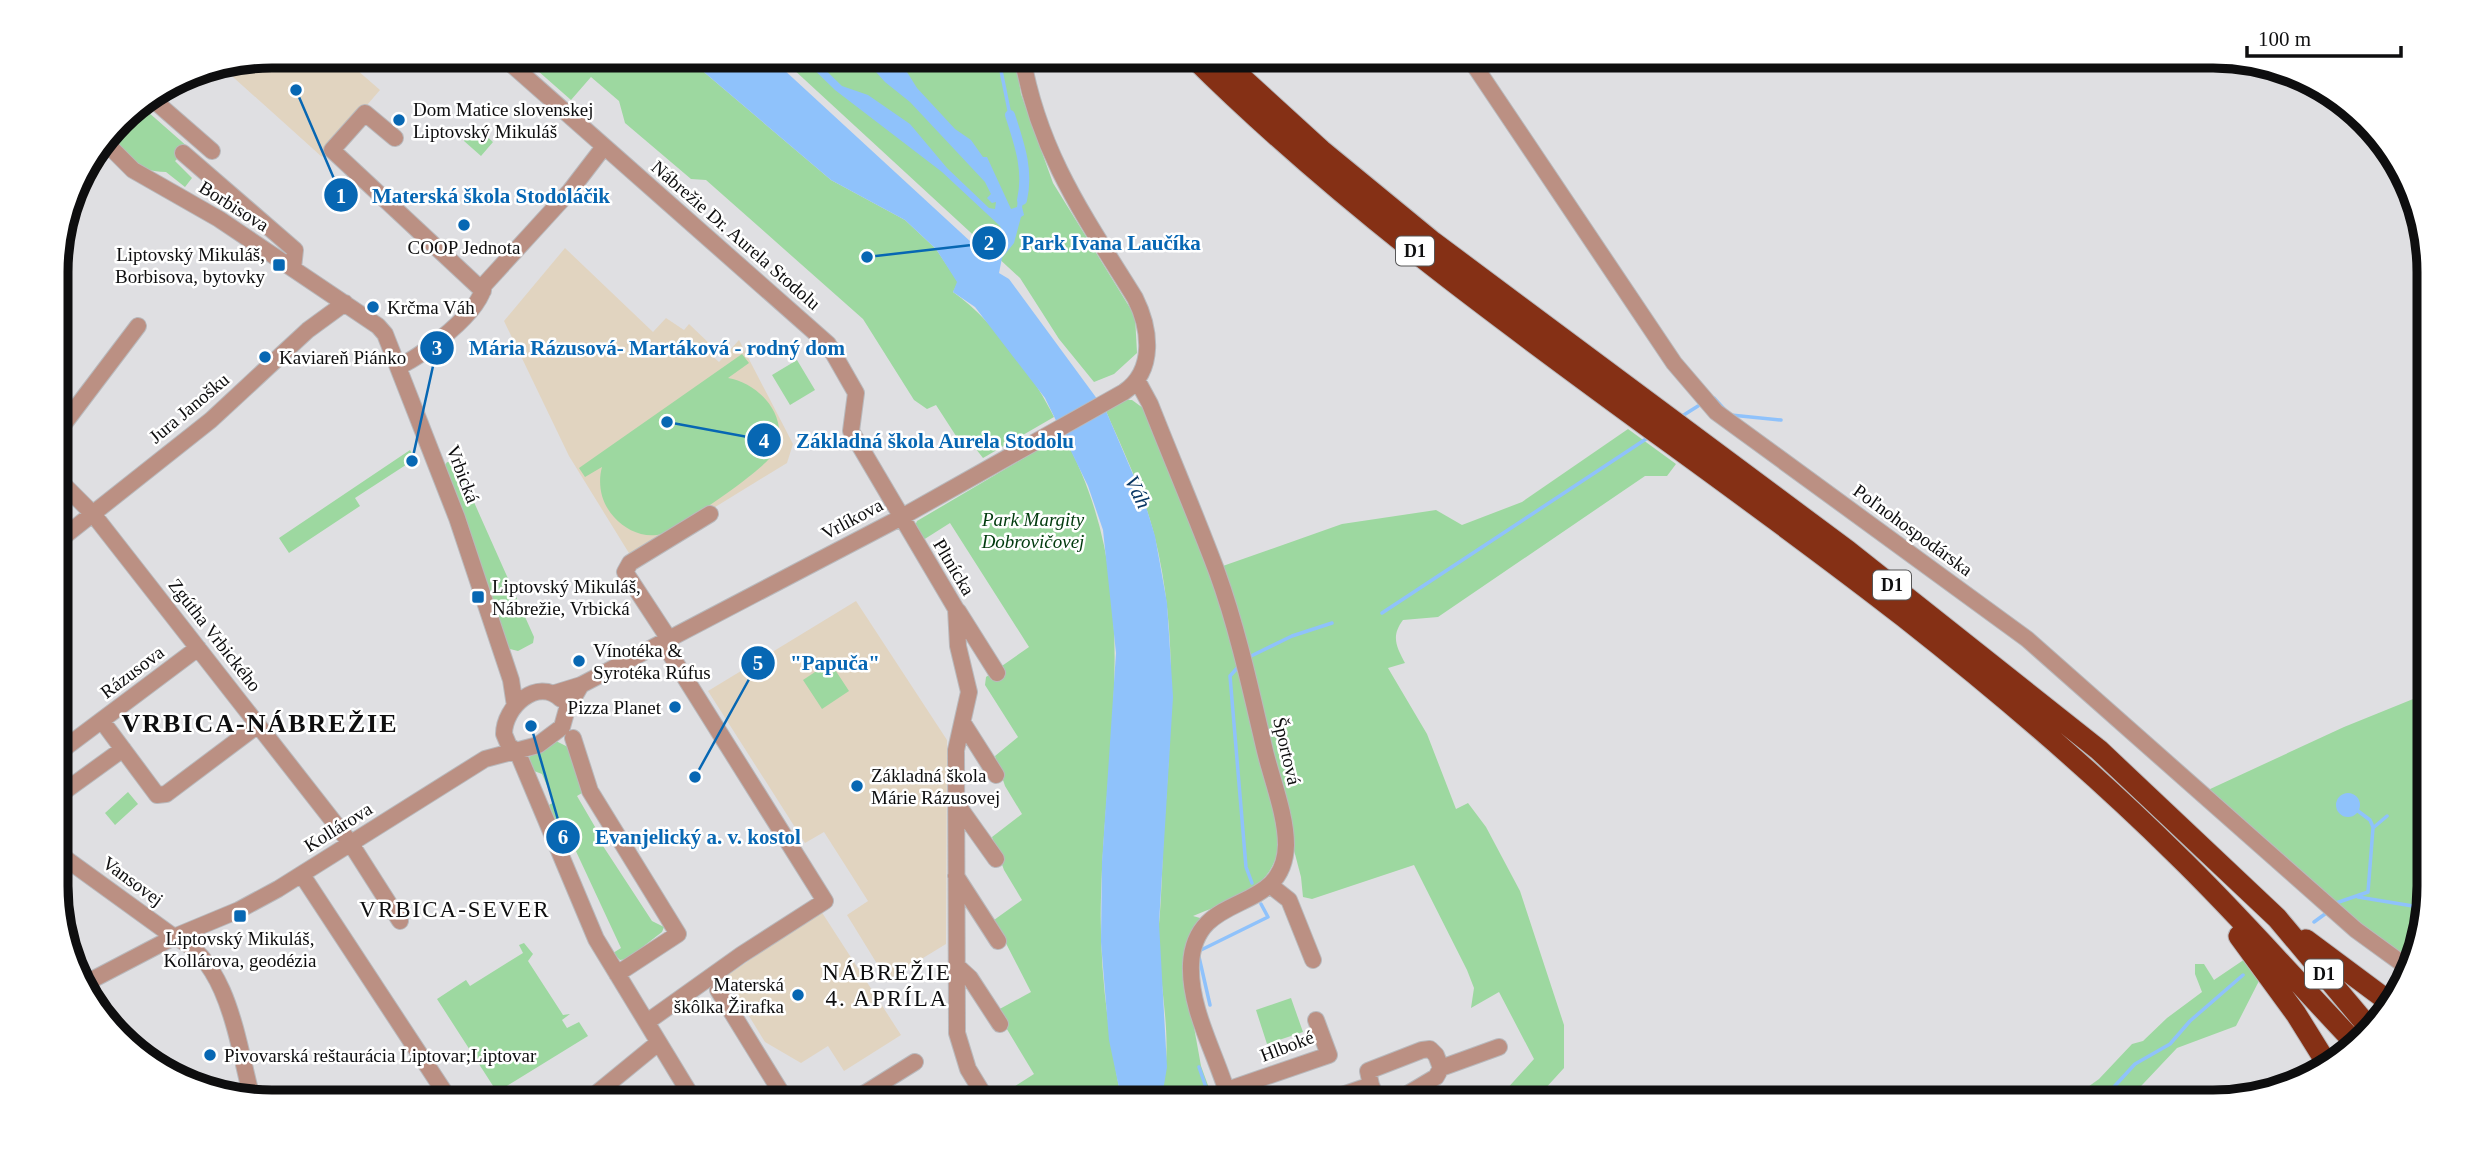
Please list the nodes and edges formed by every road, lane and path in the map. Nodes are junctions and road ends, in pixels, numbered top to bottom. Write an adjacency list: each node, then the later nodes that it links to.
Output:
1 (1476, 68): 60 (street, Poľnohospodárska)
2 (516, 69): 9 (street, Nábrežie Dr. Aurela Stodolu)
3 (1024, 69): 17 (street)
4 (1206, 69): 19 (highway, D1)
5 (1232, 69): 19 (highway, D1)
6 (158, 104): 10 (street)
7 (395, 138): 13 (street)
8 (111, 148): 12 (street, Borbisova)
9 (603, 148): 13 (street); 23 (street, Nábrežie Dr. Aurela Stodolu)
10 (212, 151)
11 (183, 153): 12 (street)
12 (293, 268): 14 (street, Borbisova)
13 (483, 291): 16 (street)
14 (345, 303): 16 (street, Vrbická); 21 (street, Jura Janošku)
15 (138, 326): 18 (street)
16 (400, 366): 29 (street, Vrbická)
17 (1137, 380): 23 (street, Vrlíkova); 54 (street, Športová)
18 (69, 417)
19 (1665, 428): 49 (highway, D1); 55 (highway, D1)
20 (69, 490): 21 (street, Zgútha Vrbického)
21 (93, 514): 24 (street, Jura Janošku); 27 (street, Zgútha Vrbického)
22 (710, 514): 26 (street)
23 (900, 518): 25 (street, Pltnícka); 26 (street, Vrlíkova)
24 (69, 533)
25 (957, 609): 28 (street); 36 (street, Pltnícka)
26 (664, 643): 30 (street, Vrlíkova); 69 (street)
27 (198, 648): 35 (street, Rázusova); 37 (street, Zgútha Vrbického)
28 (997, 673)
29 (511, 680): 32 (street); 33 (street, Vrbická)
30 (581, 685): 31 (street, Vrlíkova); 34 (street)
31 (555, 693): 32 (street); 34 (street)
32 (531, 694): 33 (street)
33 (515, 706): 38 (street)
34 (566, 712): 39 (street); 40 (street)
35 (102, 721): 41 (street, Rázusova); 42 (street)
36 (962, 723): 45 (street); 47 (street, Pltnícka)
37 (258, 725): 42 (street); 48 (street, Zgútha Vrbického)
38 (504, 729): 43 (street); 44 (street, Kollárova)
39 (554, 735): 40 (street); 43 (street)
40 (573, 738): 64 (street)
41 (68, 746)
42 (123, 750): 46 (street)
43 (517, 751): 44 (street, Kollárova); 64 (street)
44 (485, 759): 48 (street, Kollárova)
45 (996, 775)
46 (68, 789)
47 (954, 800): 50 (street); 53 (street, Pltnícka)
48 (351, 844): 52 (street, Kollárova); 56 (street, Zgútha Vrbického)
49 (2178, 856): 72 (highway, D1); 75 (highway)
50 (996, 859)
51 (68, 860): 57 (street, Vansovej)
52 (302, 874): 57 (street); 83 (street, Kollárova)
53 (956, 876): 58 (street); 62 (street, Pltnícka)
54 (1270, 885): 59 (street); 89 (street)
55 (2277, 918): 67 (highway); 70 (highway, D1)
56 (400, 921)
57 (179, 939): 61 (street); 79 (street, Vansovej)
58 (998, 941)
59 (1313, 960)
60 (2402, 963)
61 (120, 966): 63 (street); 65 (street)
62 (957, 966): 71 (street); 88 (street, Pltnícka)
63 (89, 974)
64 (617, 974): 69 (street)
65 (92, 980)
66 (718, 990): 86 (street)
67 (2383, 997)
68 (1316, 1020): 90 (street, Hlboké)
69 (647, 1022): 73 (street)
70 (2364, 1022)
71 (1000, 1024)
72 (2349, 1037)
73 (658, 1043): 84 (street); 85 (street)
74 (1499, 1047): 77 (street)
75 (2323, 1057)
76 (915, 1062): 87 (street)
77 (1441, 1068): 78 (street); 82 (street)
78 (1371, 1085): 80 (street); 81 (street)
79 (249, 1088)
80 (1358, 1089)
81 (1373, 1089)
82 (1417, 1089)
83 (443, 1090)
84 (601, 1090)
85 (687, 1090)
86 (779, 1090)
87 (871, 1090)
88 (981, 1090)
89 (1226, 1090)
90 (1244, 1090)

